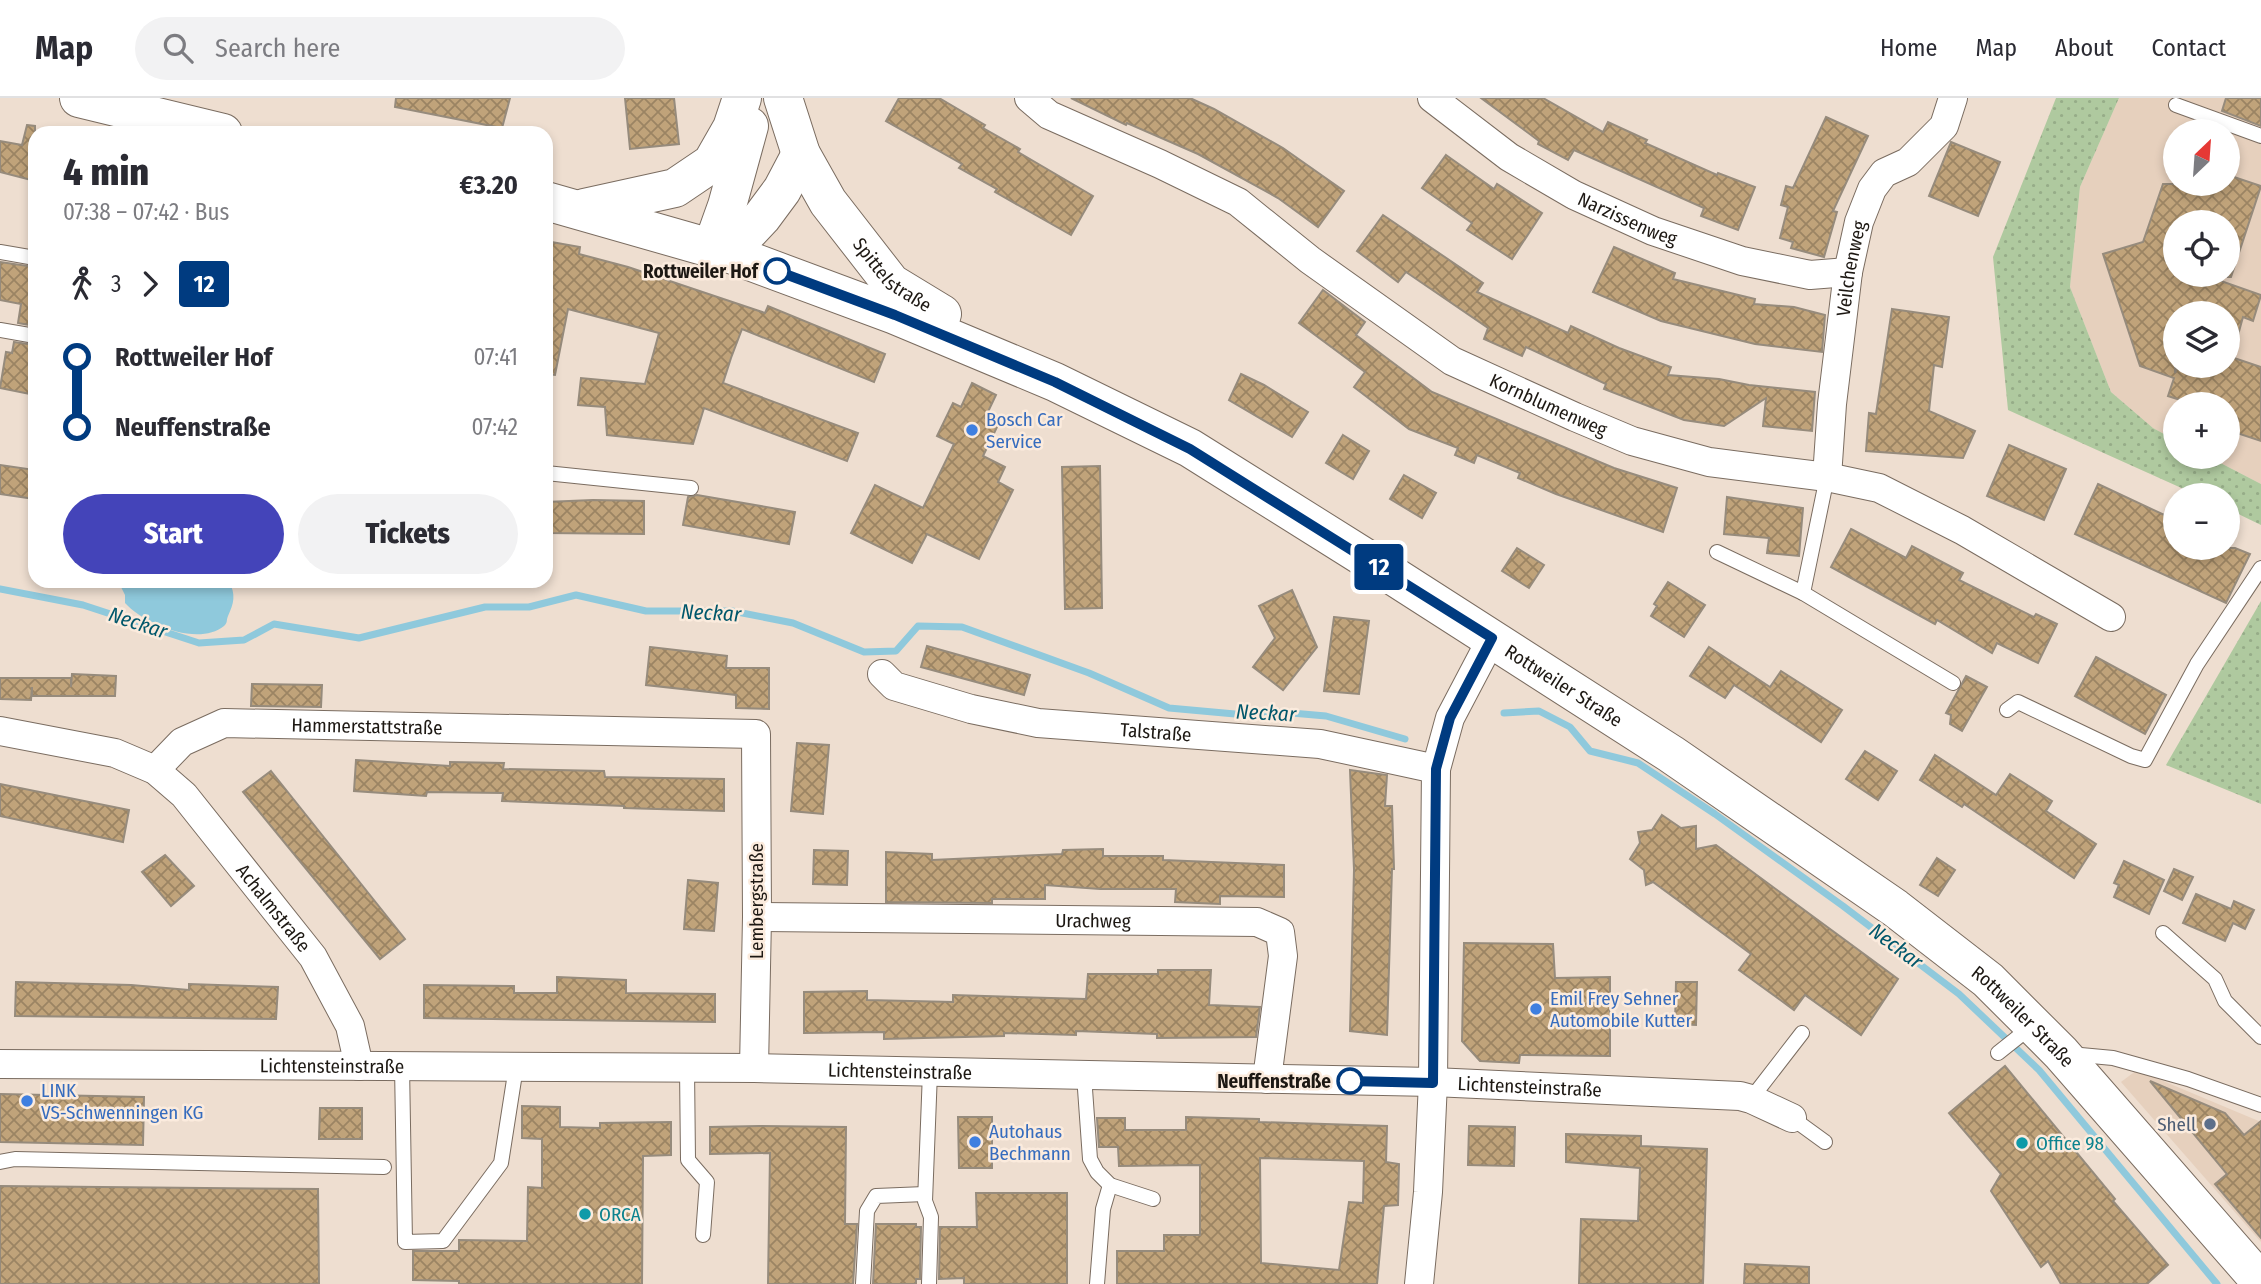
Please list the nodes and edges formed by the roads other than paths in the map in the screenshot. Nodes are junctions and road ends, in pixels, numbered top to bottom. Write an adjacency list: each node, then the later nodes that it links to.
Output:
1 (79, 98): 9 (main road)
2 (742, 98): 12 (main road)
3 (749, 98): 13 (main road)
4 (783, 98): 11 (main road, Spittelstraße)
5 (1029, 98): 21 (street, Kornblumenweg)
6 (1432, 98): 16 (street, Narzissenweg)
7 (1953, 98): 16 (street, Veilchenweg)
8 (2176, 106): 10 (lane)
9 (173, 126)
10 (2261, 136)
11 (800, 154): 13 (main road); 19 (main road, Spittelstraße)
12 (562, 205): 13 (main road, Rottweiler Straße)
13 (720, 251): 19 (main road, Rottweiler Straße)
14 (0, 252): 15 (lane)
15 (28, 257)
16 (1848, 272): 21 (street, Veilchenweg)
17 (0, 330): 18 (lane)
18 (28, 334)
19 (1055, 382): 27 (main road, Rottweiler Straße)
20 (553, 474): 22 (lane)
21 (1827, 477): 25 (lane); 26 (street, Kornblumenweg)
22 (691, 488)
23 (1717, 552): 25 (lane)
24 (2261, 568): 30 (lane)
25 (1803, 593): 29 (lane)
26 (2111, 617)
27 (1492, 638): 33 (street); 37 (main road, Rottweiler Straße)
28 (882, 674): 33 (street, Talstraße)
29 (1954, 683)
30 (2007, 710)
31 (0, 731): 34 (street)
32 (756, 734): 34 (street, Hammerstattstraße); 35 (street, Lembergstraße)
33 (1436, 769): 51 (street)
34 (155, 770): 43 (street, Achalmstraße)
35 (757, 917): 47 (street, Lembergstraße); 50 (street, Urachweg)
36 (2163, 933): 39 (lane)
37 (2029, 1028): 40 (lane); 41 (main road, Rottweiler Straße)
38 (1802, 1033): 52 (lane)
39 (2261, 1037)
40 (1998, 1053)
41 (2061, 1053): 53 (lane); 62 (main road, Rottweiler Straße)
42 (0, 1064): 43 (street, Lichtensteinstraße)
43 (359, 1066): 44 (street, Lichtensteinstraße)
44 (402, 1066): 45 (street, Lichtensteinstraße); 45 (lane)
45 (516, 1067): 46 (street, Lichtensteinstraße)
46 (687, 1068): 47 (street, Lichtensteinstraße); 61 (lane)
47 (754, 1068): 48 (street, Lichtensteinstraße)
48 (930, 1072): 49 (street, Lichtensteinstraße); 59 (lane)
49 (1084, 1075): 50 (street, Lichtensteinstraße); 58 (lane)
50 (1267, 1079): 51 (street, Lichtensteinstraße)
51 (1433, 1083): 52 (street, Lichtensteinstraße); 66 (street)
52 (1751, 1099): 54 (street, Lichtensteinstraße)
53 (2261, 1105)
54 (1792, 1118): 55 (lane)
55 (1825, 1142)
56 (0, 1162): 57 (lane)
57 (384, 1167)
58 (1110, 1185): 60 (lane); 65 (lane)
59 (925, 1194): 63 (lane); 64 (lane)
60 (1153, 1199)
61 (703, 1235)
62 (2261, 1282)
63 (863, 1284)
64 (929, 1284)
65 (1097, 1284)
66 (1419, 1284)

